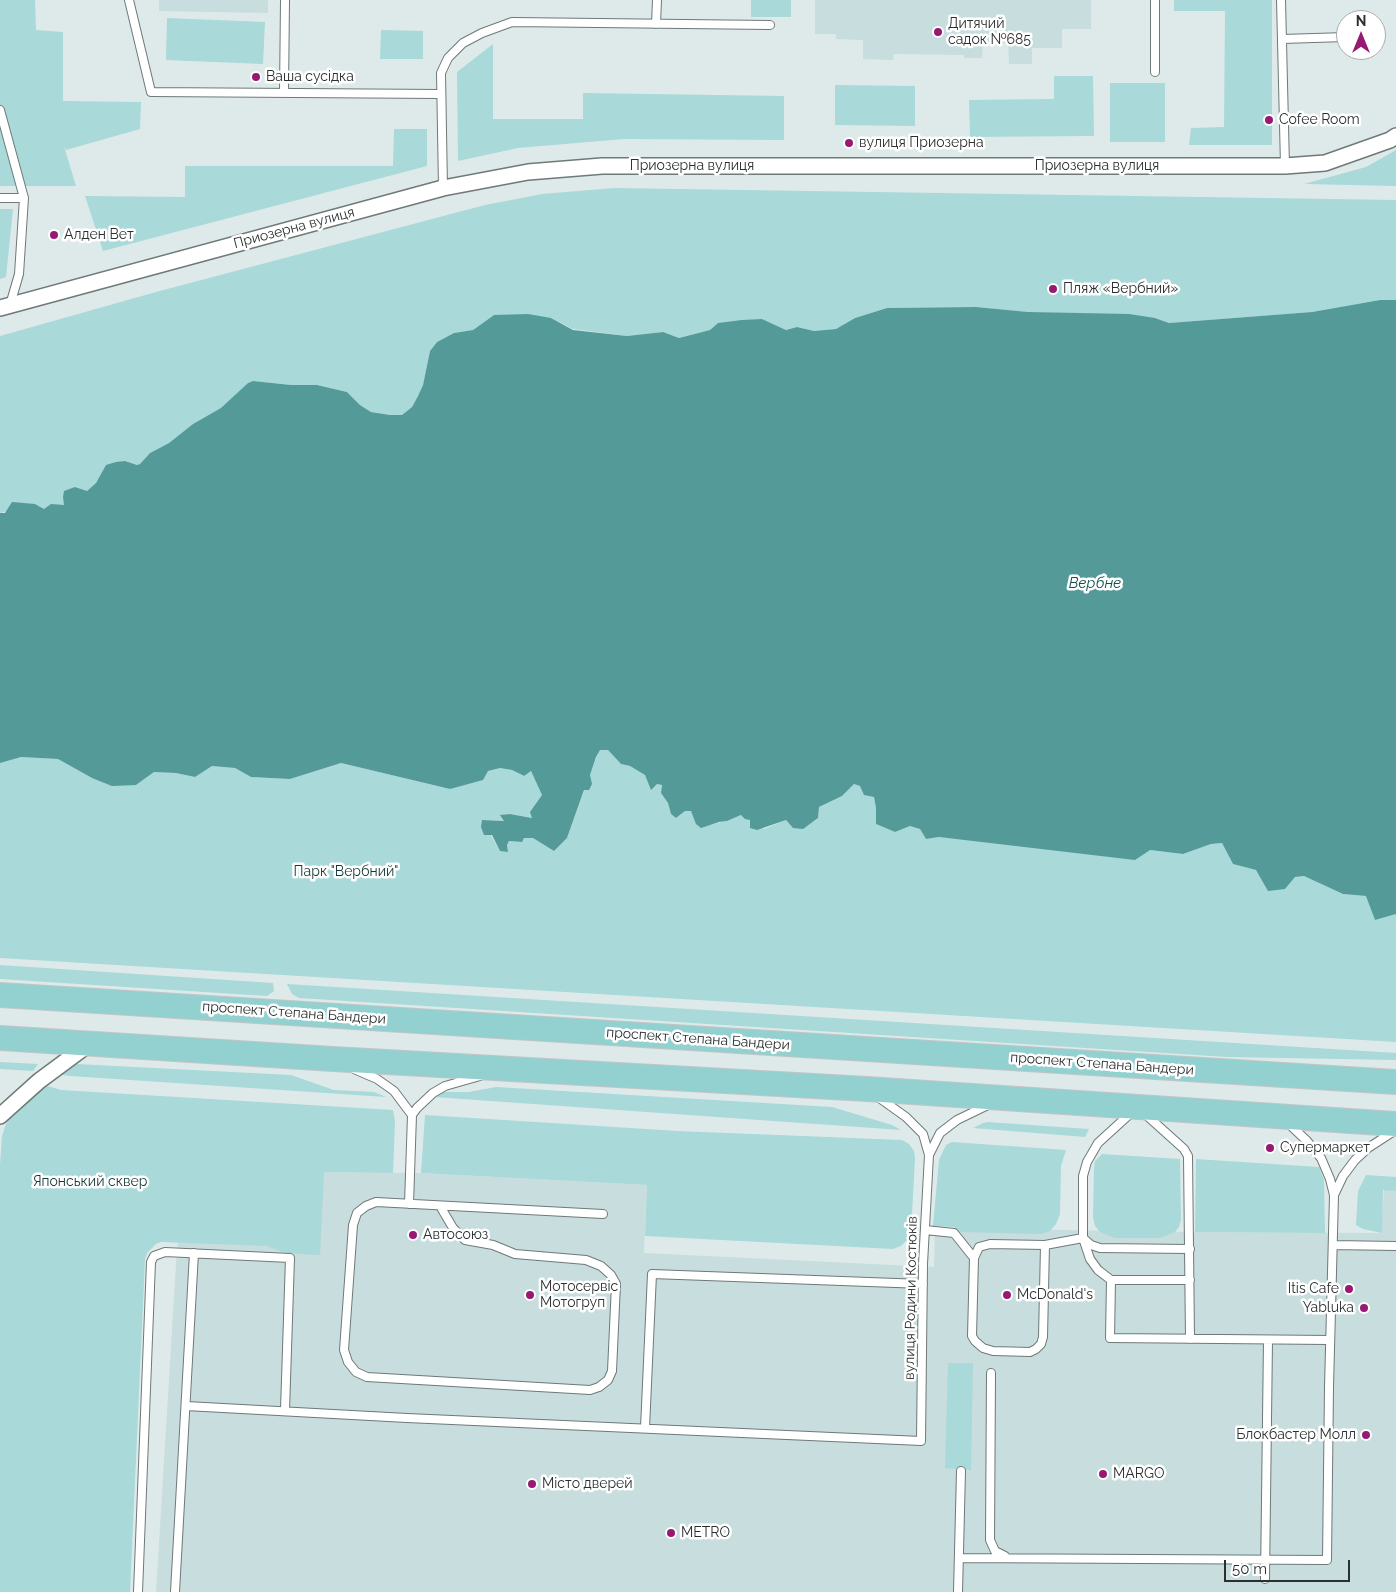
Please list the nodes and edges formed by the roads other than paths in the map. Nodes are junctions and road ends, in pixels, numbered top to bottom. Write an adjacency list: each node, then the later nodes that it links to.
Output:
1 (129, 0): 11 (lane)
2 (285, 0): 11 (lane)
3 (657, 0): 6 (lane)
4 (1155, 0): 10 (lane)
5 (1281, 0): 9 (lane)
6 (656, 24): 7 (lane); 12 (lane)
7 (770, 25)
8 (1336, 37): 9 (lane)
9 (1282, 39): 15 (lane)
10 (1154, 72)
11 (284, 93): 12 (lane)
12 (441, 94): 16 (lane)
13 (0, 110): 18 (lane)
14 (1396, 136): 15 (street, Приозерна вулиця)
15 (1285, 166): 16 (street, Приозерна вулиця)
16 (442, 188): 19 (street, Приозерна вулиця)
17 (0, 198): 18 (lane)
18 (24, 198): 19 (lane)
19 (5, 306)
20 (0, 995): 25 (main road, проспект Степана Бандери)
21 (0, 1038): 22 (main road)
22 (89, 1044): 23 (main road); 30 (street)
23 (333, 1059): 24 (main road); 29 (lane)
24 (505, 1069): 26 (main road); 29 (lane)
25 (1396, 1082)
26 (867, 1089): 27 (main road); 34 (lane)
27 (1004, 1098): 28 (main road); 34 (lane)
28 (1138, 1107): 31 (main road); 40 (lane); 44 (lane)
29 (412, 1115): 36 (lane)
30 (0, 1116)
31 (1277, 1116): 32 (main road); 35 (lane)
32 (1396, 1124)
33 (1396, 1130): 35 (lane)
34 (929, 1155): 39 (lane, вулиця Родини Костюків)
35 (1334, 1195): 42 (lane)
36 (409, 1204): 37 (lane); 37 (lane)
37 (440, 1206): 38 (lane)
38 (604, 1214)
39 (925, 1230): 46 (lane); 49 (lane, вулиця Родини Костюків)
40 (1083, 1238): 41 (lane); 44 (lane); 47 (lane)
41 (1045, 1245): 46 (lane); 46 (lane)
42 (1333, 1245): 43 (lane); 52 (lane)
43 (1396, 1246)
44 (1190, 1249): 48 (lane)
45 (194, 1254): 54 (lane); 55 (lane); 62 (lane)
46 (974, 1258)
47 (1111, 1280): 48 (lane); 50 (lane)
48 (1190, 1280): 50 (lane)
49 (923, 1284): 56 (lane); 56 (lane, вулиця Родини Костюків)
50 (1190, 1339): 51 (lane)
51 (1268, 1340): 52 (lane); 60 (lane)
52 (1330, 1340): 60 (lane)
53 (991, 1373): 59 (lane)
54 (186, 1406): 55 (lane); 63 (lane)
55 (285, 1410): 56 (lane)
56 (645, 1428)
57 (961, 1471): 58 (lane)
58 (959, 1558): 59 (lane); 64 (lane)
59 (1011, 1558): 60 (lane)
60 (1265, 1559): 61 (lane)
61 (1264, 1579)
62 (138, 1592)
63 (175, 1592)
64 (958, 1592)

